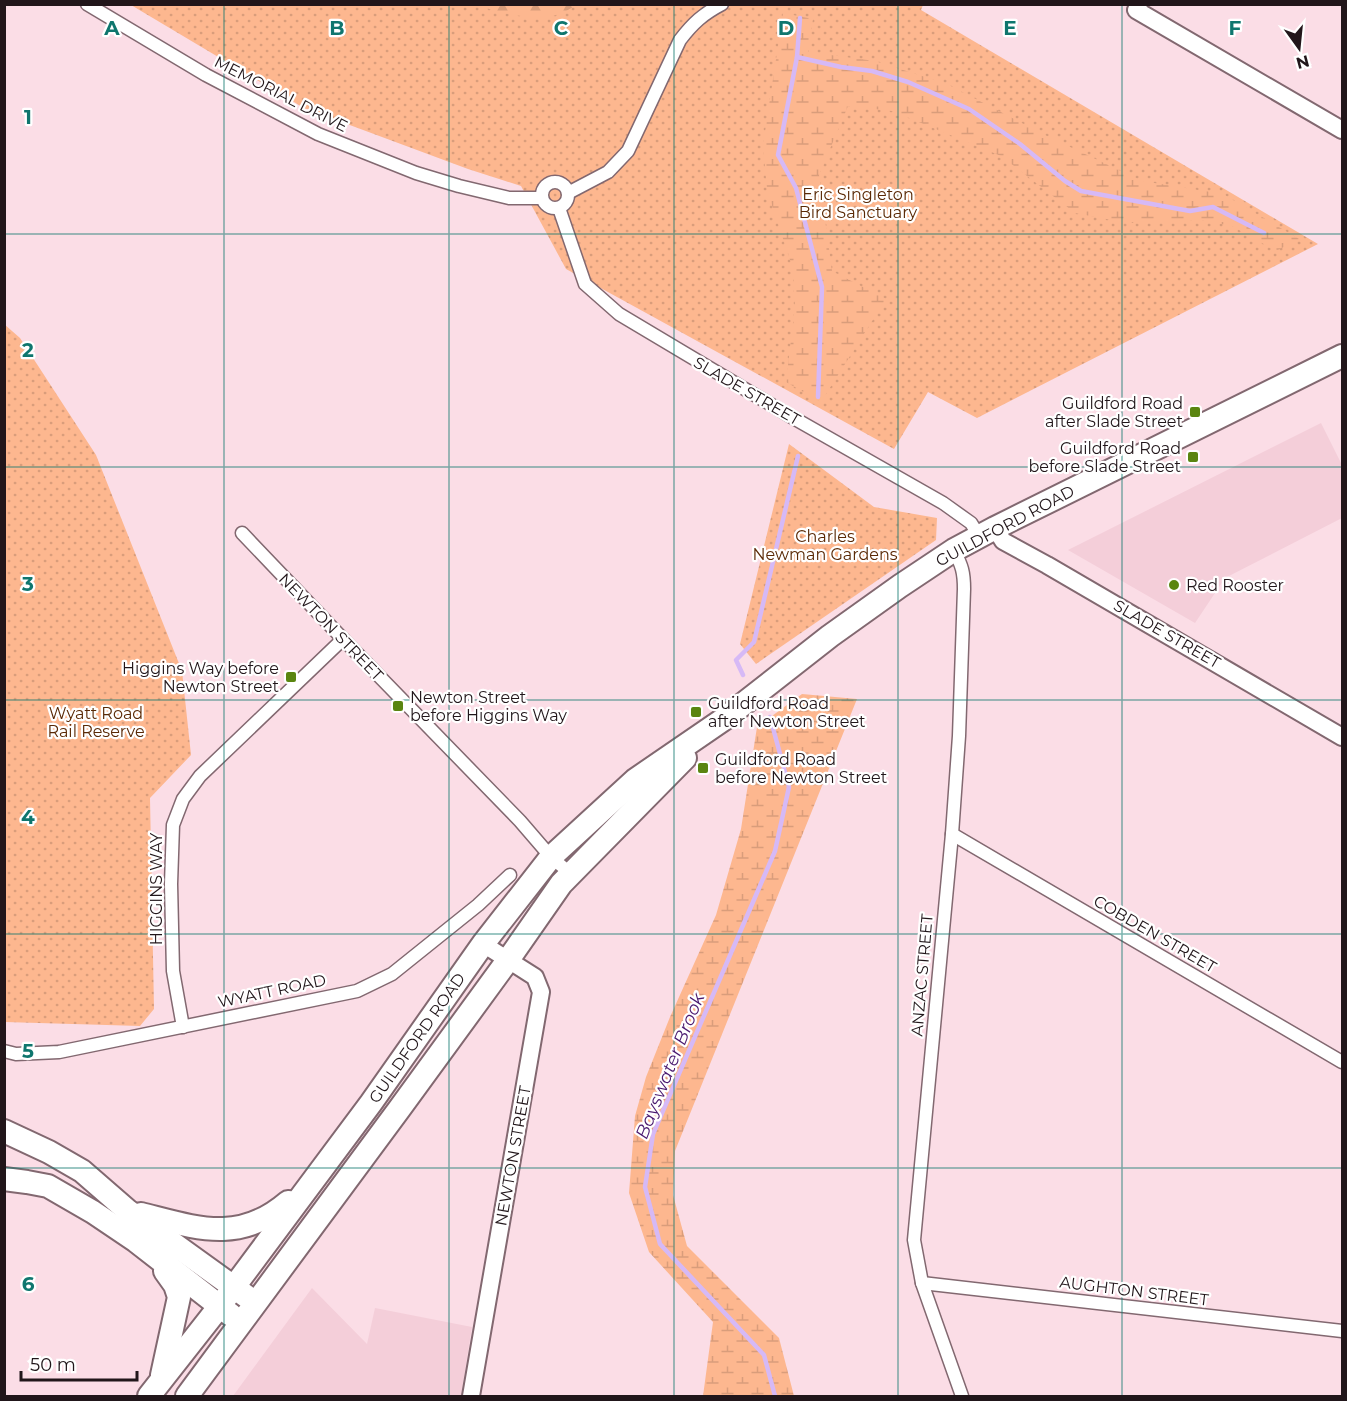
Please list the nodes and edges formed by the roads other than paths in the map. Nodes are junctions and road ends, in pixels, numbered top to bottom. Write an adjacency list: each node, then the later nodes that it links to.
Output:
1 (87, 4): 6 (street, MEMORIAL DRIVE)
2 (722, 4): 5 (street)
3 (1134, 6): 4 (street)
4 (1342, 130)
5 (568, 193): 6 (street); 7 (street)
6 (542, 198): 7 (street)
7 (559, 208): 9 (street, SLADE STREET)
8 (1342, 356): 9 (highway, GUILDFORD ROAD)
9 (987, 532): 11 (highway, GUILDFORD ROAD); 14 (street, SLADE STREET)
10 (242, 533): 12 (street, NEWTON STREET)
11 (954, 550): 13 (highway, GUILDFORD ROAD); 15 (street, ANZAC STREET)
12 (343, 639): 16 (street, NEWTON STREET); 21 (street, HIGGINS WAY)
13 (724, 719): 16 (highway, GUILDFORD ROAD); 17 (highway, GUILDFORD ROAD)
14 (1342, 737)
15 (952, 834): 23 (street, COBDEN STREET); 29 (street, ANZAC STREET)
16 (551, 857): 17 (street, NEWTON STREET); 19 (highway, GUILDFORD ROAD)
17 (571, 874): 20 (highway, GUILDFORD ROAD)
18 (510, 875): 21 (street, WYATT ROAD)
19 (483, 944): 20 (street, NEWTON STREET); 26 (highway, GUILDFORD ROAD)
20 (508, 960): 31 (highway, GUILDFORD ROAD); 37 (street, NEWTON STREET)
21 (183, 1027): 22 (street, WYATT ROAD)
22 (4, 1051)
23 (1342, 1062)
24 (4, 1131): 27 (highway)
25 (4, 1179): 28 (highway)
26 (313, 1181): 27 (highway); 30 (highway, GUILDFORD ROAD)
27 (128, 1210): 30 (highway)
28 (154, 1257): 32 (highway); 35 (highway)
29 (922, 1283): 34 (street, AUGHTON STREET); 38 (street, ANZAC STREET)
30 (233, 1287): 31 (highway); 32 (highway, GUILDFORD ROAD)
31 (257, 1304): 33 (highway, GUILDFORD ROAD)
32 (219, 1307): 33 (highway); 35 (highway, GUILDFORD ROAD)
33 (242, 1323): 36 (highway, GUILDFORD ROAD)
34 (1342, 1331)
35 (155, 1388)
36 (187, 1396)
37 (471, 1396)
38 (962, 1396)

